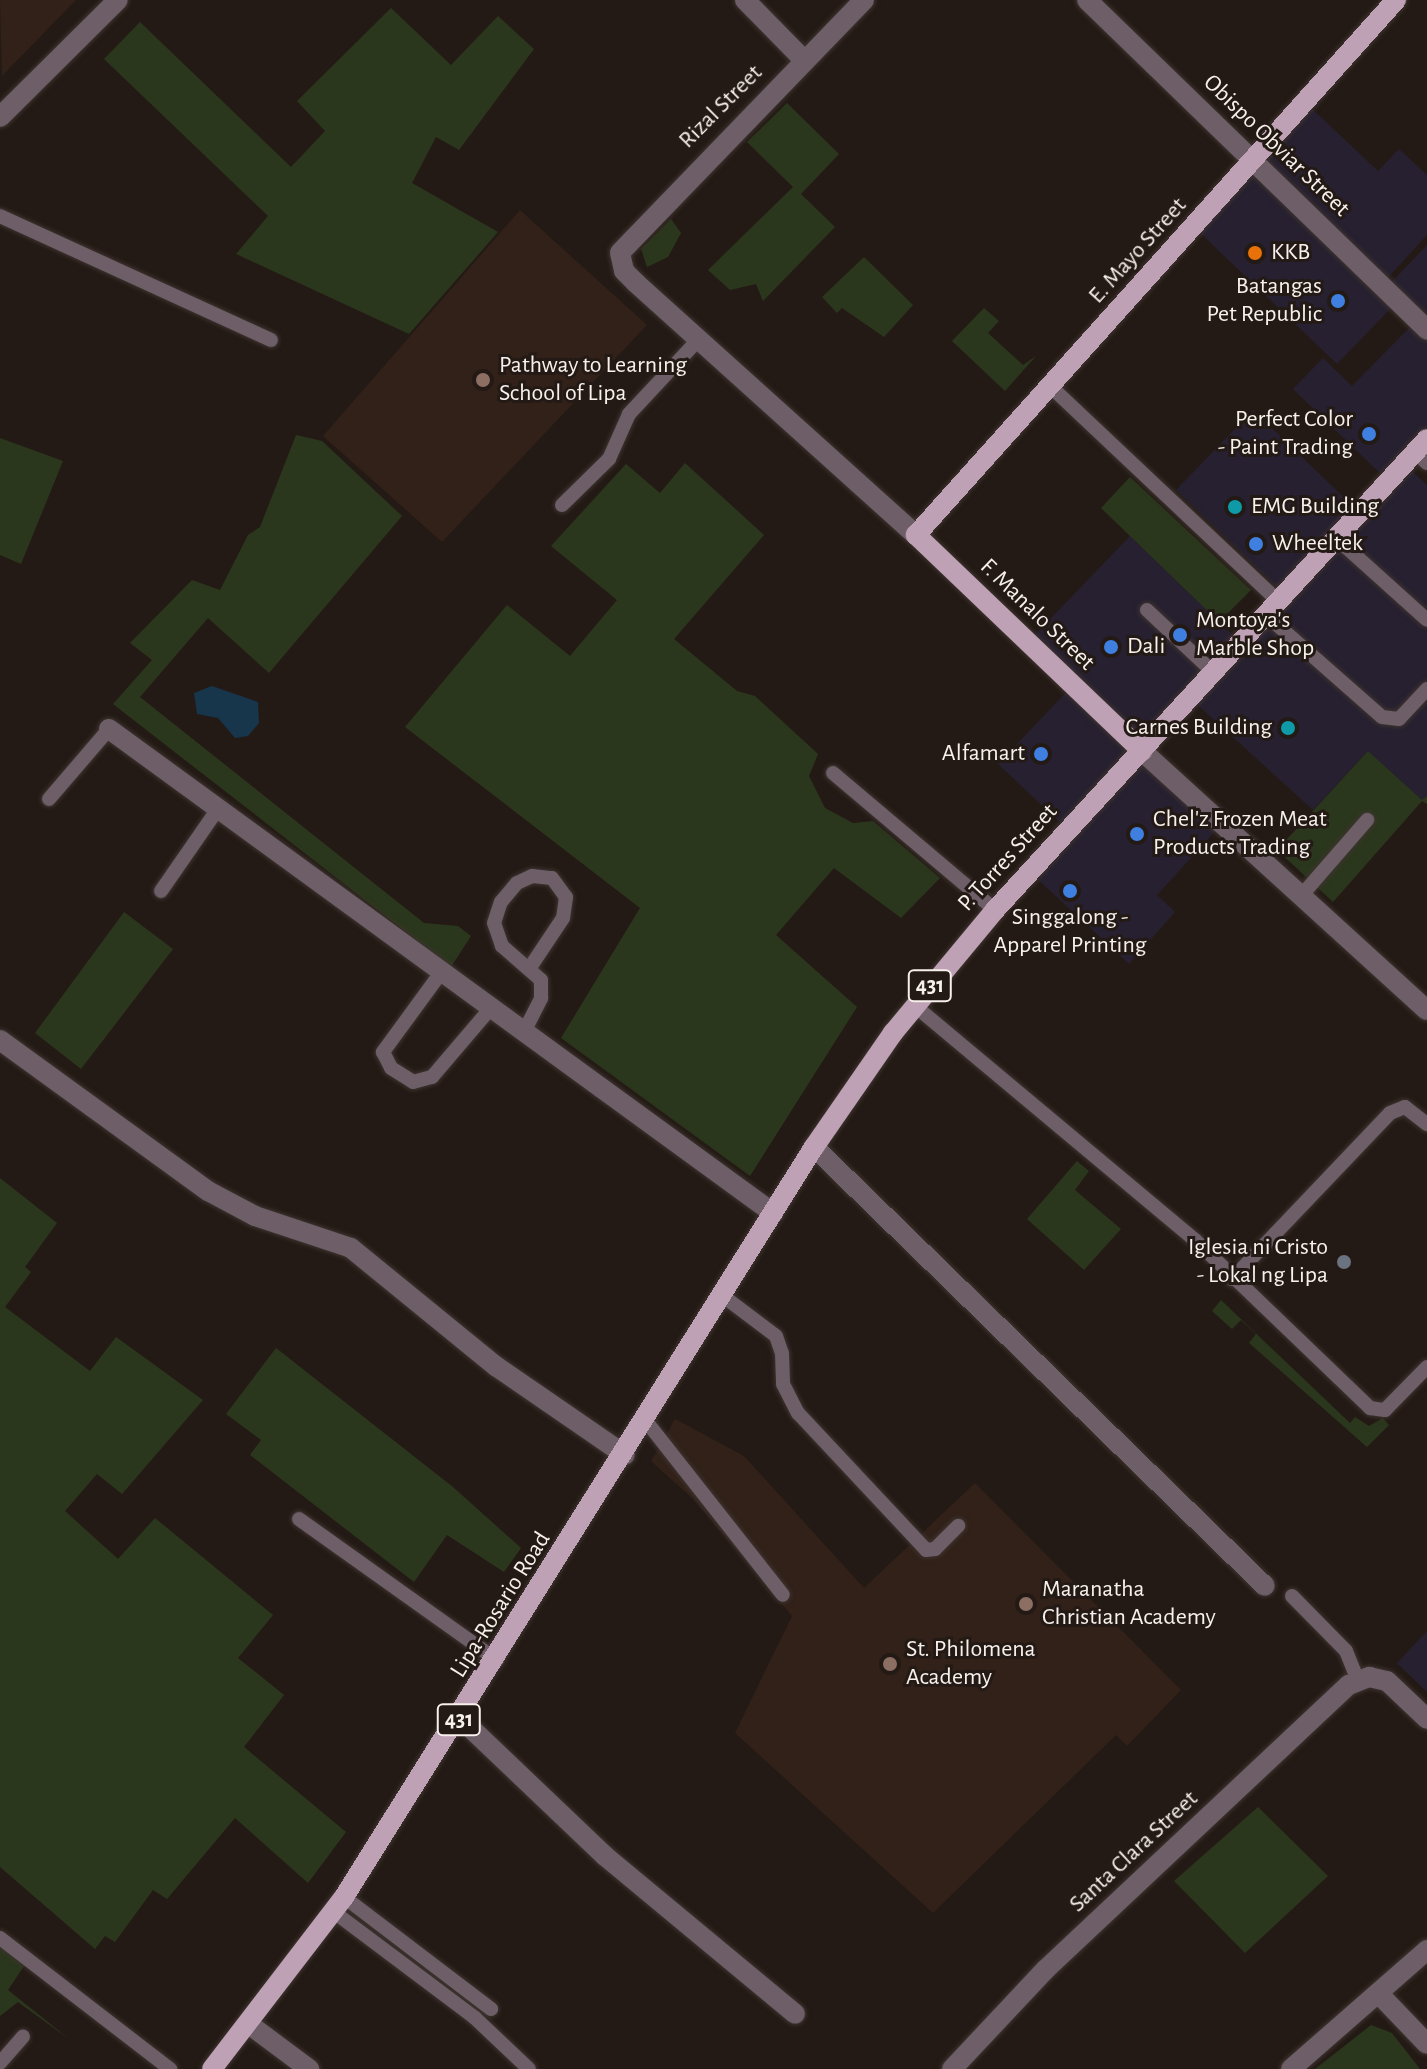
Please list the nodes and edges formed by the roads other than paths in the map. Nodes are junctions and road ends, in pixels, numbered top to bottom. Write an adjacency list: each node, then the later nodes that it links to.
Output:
1 (118, 0): 7 (street)
2 (745, 0): 6 (street)
3 (864, 0): 6 (street, Rizal Street)
4 (1087, 0): 8 (street, Obispo Obviar Street)
5 (1396, 0): 8 (main road, E. Mayo Street)
6 (804, 60): 10 (street, Rizal Street)
7 (0, 117)
8 (1255, 162): 11 (street, Obispo Obviar Street); 14 (main road, E. Mayo Street)
9 (0, 216): 12 (lane)
10 (620, 253): 13 (street, F. Manalo Street)
11 (1427, 330)
12 (271, 340)
13 (698, 340): 16 (lane); 17 (street, F. Manalo Street)
14 (1050, 386): 17 (main road, E. Mayo Street); 19 (lane)
15 (1423, 452): 18 (main road, P. Torres Street / 431)
16 (562, 505)
17 (916, 535): 25 (main road, F. Manalo Street)
18 (1336, 538): 19 (main road, P. Torres Street / 431); 21 (lane)
19 (1272, 608): 22 (main road, P. Torres Street / 431); 23 (lane)
20 (1147, 610): 22 (lane)
21 (1427, 620)
22 (1214, 673): 25 (main road, P. Torres Street / 431)
23 (1427, 689)
24 (109, 729): 27 (lane); 28 (street)
25 (1142, 751): 31 (street, F. Manalo Street); 32 (main road, P. Torres Street / 431)
26 (833, 773): 32 (lane)
27 (49, 799)
28 (217, 810): 30 (lane); 34 (street)
29 (1367, 820): 31 (lane)
30 (161, 891)
31 (1301, 896): 37 (street, F. Manalo Street)
32 (995, 910): 35 (main road, P. Torres Street / 431)
33 (531, 966): 33 (lane); 38 (lane)
34 (440, 974): 36 (street); 36 (lane)
35 (914, 1005): 41 (main road, P. Torres Street / 431); 43 (lane)
36 (490, 1009): 38 (street)
37 (1427, 1010)
38 (525, 1030): 42 (street)
39 (0, 1040): 48 (street)
40 (1427, 1124): 43 (lane)
41 (814, 1147): 42 (main road, P. Torres Street / 431); 51 (street)
42 (773, 1213): 44 (main road, P. Torres Street / 431)
43 (1232, 1279): 46 (lane)
44 (723, 1296): 45 (main road, P. Torres Street / 431); 50 (lane)
45 (686, 1358): 47 (main road, Lipa-Rosario Road / 431)
46 (1427, 1367)
47 (646, 1421): 48 (main road, Lipa-Rosario Road / 431); 52 (lane)
48 (625, 1455): 54 (main road, Lipa-Rosario Road / 431)
49 (299, 1519): 54 (lane)
50 (958, 1526)
51 (1265, 1586)
52 (783, 1595)
53 (1292, 1596): 55 (lane)
54 (497, 1660): 56 (main road, Lipa-Rosario Road / 431)
55 (1358, 1680): 57 (street); 72 (street, Santa Clara Street)
56 (460, 1718): 58 (main road, Lipa-Rosario Road / 431); 63 (street)
57 (1427, 1719)
58 (339, 1905): 62 (lane); 64 (main road, Lipa-Rosario Road / 431); 71 (lane)
59 (0, 1938): 68 (lane)
60 (1427, 1950): 61 (street)
61 (1379, 1994): 66 (street); 73 (street)
62 (491, 2009)
63 (795, 2014)
64 (250, 2025): 69 (main road, Lipa-Rosario Road / 431); 70 (street)
65 (23, 2037): 67 (lane)
66 (1427, 2044)
67 (0, 2063)
68 (170, 2069)
69 (212, 2069)
70 (309, 2069)
71 (529, 2069)
72 (952, 2069)
73 (1291, 2069)

